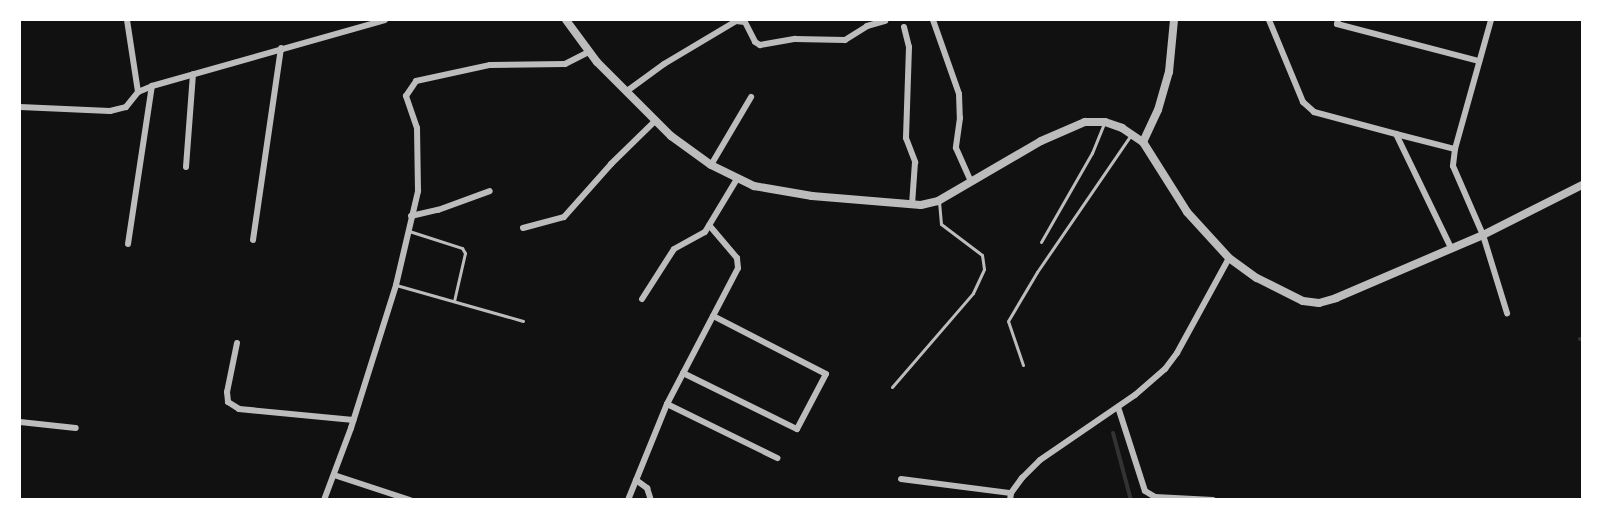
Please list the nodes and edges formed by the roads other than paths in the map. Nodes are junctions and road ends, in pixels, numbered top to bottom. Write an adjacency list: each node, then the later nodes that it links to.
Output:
1 (127, 20): 17 (street)
2 (385, 20): 11 (street)
3 (566, 20): 12 (street)
4 (933, 20): 29 (street)
5 (1174, 20): 24 (street)
6 (1269, 20): 23 (street)
7 (1338, 20): 13 (street)
8 (1491, 20): 13 (street)
9 (885, 21): 16 (street)
10 (904, 27): 33 (street)
11 (281, 48): 14 (street); 39 (street)
12 (589, 52): 16 (street); 34 (street)
13 (1479, 61): 25 (street)
14 (193, 74): 15 (street); 27 (street)
15 (152, 86): 17 (street); 41 (street)
16 (627, 91): 20 (street)
17 (138, 93): 19 (street)
18 (751, 97): 26 (street)
19 (20, 107)
20 (655, 121): 26 (street); 36 (street)
21 (1105, 122): 22 (street); 29 (street); 40 (lane)
22 (1132, 133): 24 (street); 51 (lane)
23 (1396, 134): 25 (street); 42 (street)
24 (1143, 142): 43 (street)
25 (1455, 149): 38 (street)
26 (711, 165): 28 (street)
27 (186, 167)
28 (737, 179): 33 (street); 35 (street)
29 (971, 181): 32 (street)
30 (1582, 184): 38 (street)
31 (490, 191): 34 (street)
32 (938, 201): 33 (street); 53 (lane)
33 (912, 205)
34 (411, 216): 37 (street)
35 (709, 225): 45 (street); 48 (street)
36 (523, 228)
37 (408, 231): 44 (street); 46 (lane)
38 (1483, 235): 42 (street); 47 (street)
39 (253, 240)
40 (1041, 242)
41 (128, 244)
42 (1450, 248): 43 (street)
43 (1229, 258): 55 (street)
44 (396, 285): 46 (lane); 56 (street)
45 (642, 299)
46 (454, 301): 49 (lane)
47 (1507, 313)
48 (713, 316): 52 (street); 52 (street)
49 (524, 321)
50 (237, 343): 56 (street)
51 (1023, 365)
52 (683, 373): 54 (street)
53 (892, 387)
54 (667, 404): 59 (street); 62 (street)
55 (1118, 407): 63 (street); 64 (street)
56 (353, 420): 60 (street)
57 (20, 422): 58 (street)
58 (76, 428)
59 (777, 458)
60 (334, 475): 65 (street); 66 (street)
61 (901, 479): 63 (street)
62 (636, 480): 67 (street); 68 (street)
63 (1011, 496)
64 (1171, 498): 69 (street)
65 (324, 500)
66 (410, 500)
67 (628, 500)
68 (651, 500)
69 (1213, 500)

